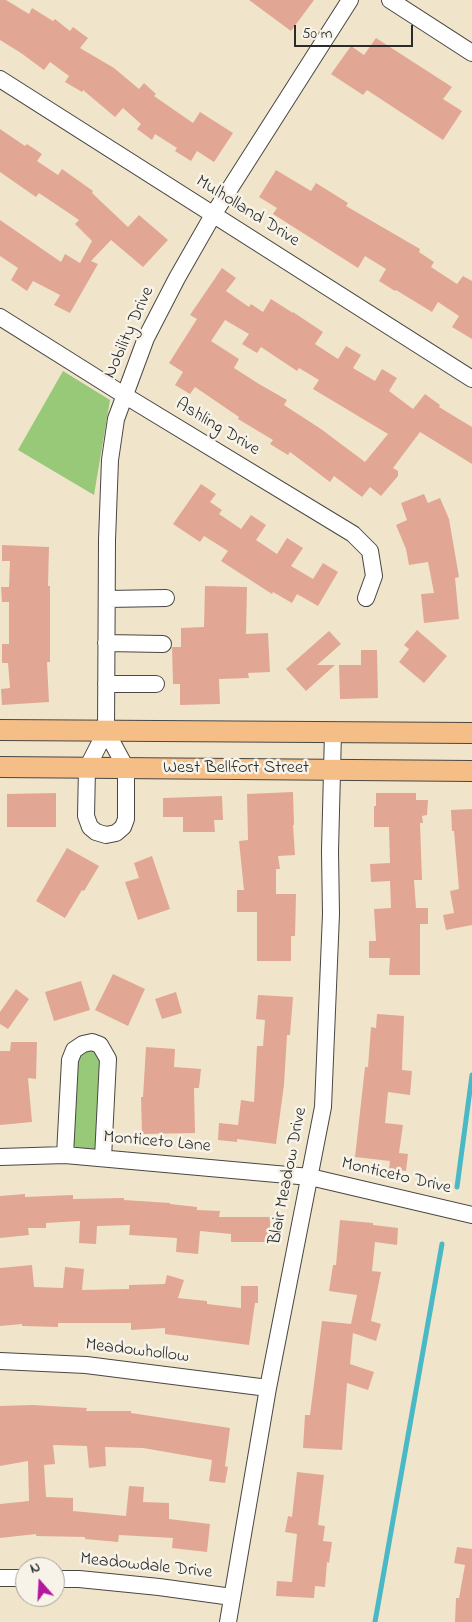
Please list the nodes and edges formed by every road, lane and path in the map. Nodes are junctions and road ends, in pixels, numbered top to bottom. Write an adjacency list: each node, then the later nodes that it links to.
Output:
1 (350, 0): 5 (street, Nobility Drive)
2 (390, 0): 3 (street)
3 (472, 53)
4 (0, 79): 5 (street, Mulholland Drive)
5 (213, 215): 7 (street, Mulholland Drive); 8 (street, Nobility Drive)
6 (0, 317): 8 (street, Ashling Drive)
7 (472, 379)
8 (124, 395): 10 (street, Ashling Drive); 11 (street, Nobility Drive)
9 (166, 598): 11 (street)
10 (366, 598)
11 (107, 599): 12 (street, Nobility Drive)
12 (106, 643): 13 (street); 14 (street, Nobility Drive)
13 (163, 644)
14 (106, 684): 15 (street); 17 (street, Nobility Drive)
15 (156, 684)
16 (0, 730): 17 (main road, West Bellfort Street)
17 (106, 731): 18 (main road, West Bellfort Street); 21 (street, Nobility Drive); 22 (street, Nobility Drive)
18 (333, 732): 19 (main road, West Bellfort Street); 23 (street, Blair Meadow Drive)
19 (472, 733)
20 (0, 768): 21 (main road, West Bellfort Street)
21 (87, 768): 22 (main road, West Bellfort Street); 22 (street, Nobility Drive)
22 (126, 768): 23 (main road, West Bellfort Street)
23 (332, 770): 24 (main road, West Bellfort Street); 28 (street, Blair Meadow Drive)
24 (472, 771)
25 (65, 1155): 26 (street, Monticeto Lane); 27 (street, Monticeto Lane); 27 (street)
26 (0, 1157)
27 (103, 1158): 28 (street, Monticeto Lane)
28 (310, 1177): 29 (street, Monticeto Drive); 31 (street, Blair Meadow Drive)
29 (472, 1215)
30 (0, 1361): 31 (street, Meadowhollow)
31 (268, 1388): 35 (street, Blair Meadow Drive)
32 (0, 1578): 33 (street)
33 (15, 1578)
34 (65, 1579): 35 (street, Meadowdale Drive)
35 (232, 1597): 36 (street, Blair Meadow Drive)
36 (228, 1622)

